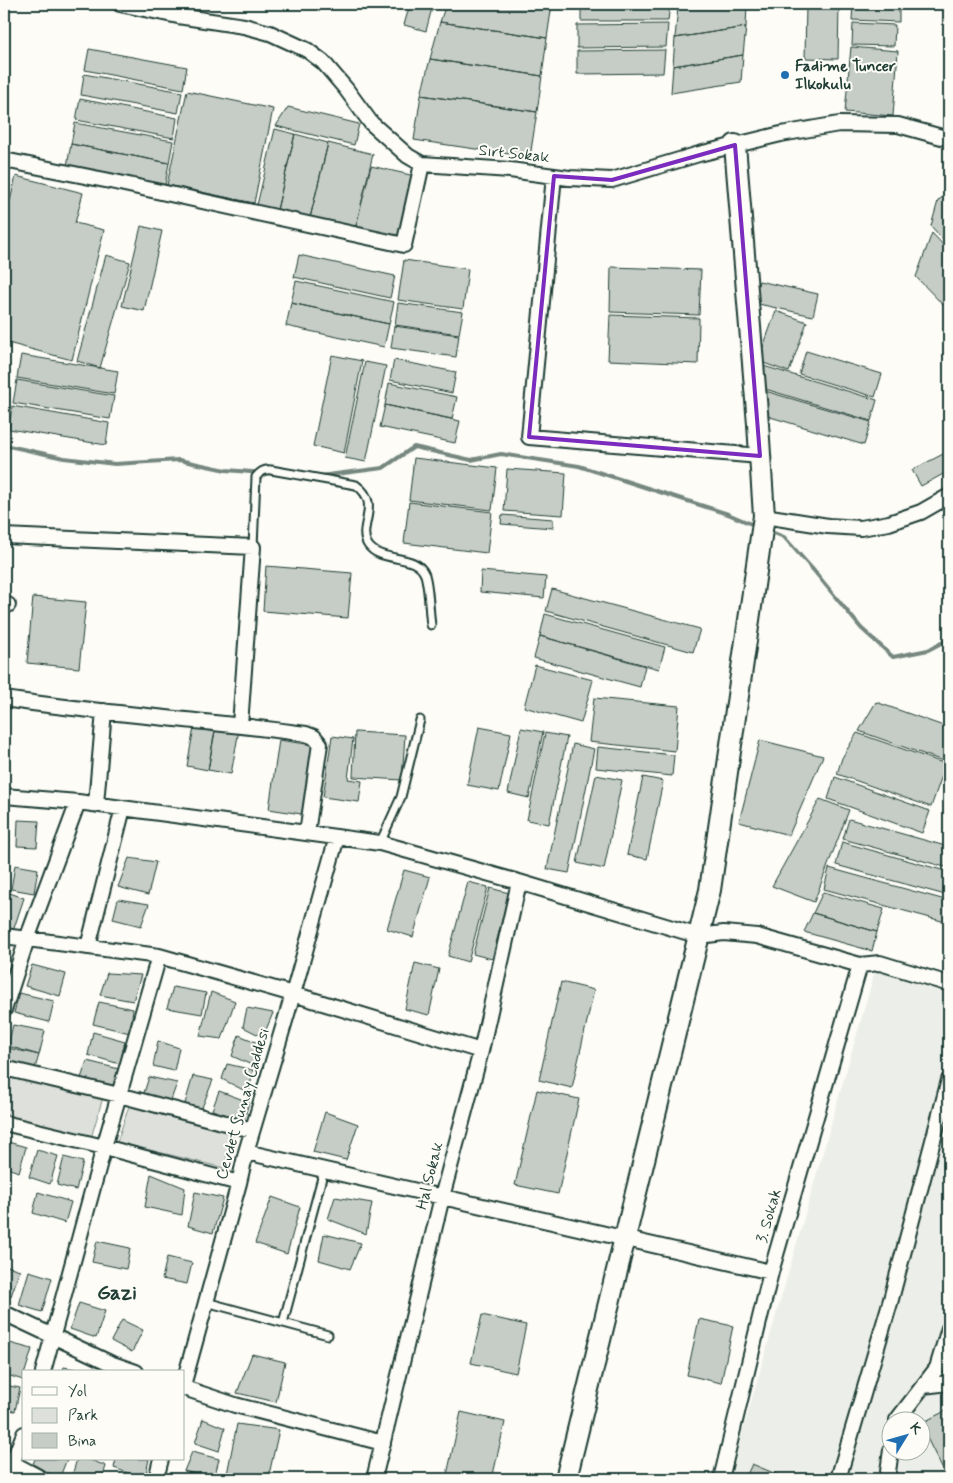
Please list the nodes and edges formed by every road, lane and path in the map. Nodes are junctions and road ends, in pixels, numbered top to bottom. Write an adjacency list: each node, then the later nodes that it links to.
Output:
1 (120, 4): 5 (street)
2 (949, 139): 3 (street, Sırt Sokak)
3 (735, 145): 6 (street, Sırt Sokak); 7 (street)
4 (4, 160): 5 (street)
5 (422, 164): 6 (street, Sırt Sokak)
6 (554, 176): 7 (street)
7 (760, 456): 9 (street)
8 (949, 496): 9 (street)
9 (764, 516): 26 (street)
10 (4, 536): 11 (street)
11 (253, 547): 12 (lane); 16 (street)
12 (431, 625)
13 (4, 699): 14 (street)
14 (104, 711): 16 (street); 19 (street)
15 (420, 720): 23 (lane)
16 (240, 725): 21 (street)
17 (4, 796): 18 (street)
18 (78, 802): 19 (street); 27 (street)
19 (96, 804): 20 (street)
20 (123, 808): 21 (street); 28 (street)
21 (307, 833): 22 (street)
22 (337, 836): 23 (street); 32 (street, Cevdet Sunay Caddesi)
23 (380, 843): 24 (street)
24 (519, 882): 26 (street); 34 (street, Hal Sokak)
25 (4, 936): 27 (street)
26 (699, 936): 30 (street); 45 (street)
27 (27, 939): 28 (street); 33 (street)
28 (88, 947): 29 (street)
29 (159, 956): 32 (street); 37 (street)
30 (860, 965): 31 (street); 46 (street, 3. Sokak)
31 (949, 984)
32 (293, 994): 34 (street); 39 (street, Cevdet Sunay Caddesi)
33 (4, 1010)
34 (481, 1051): 44 (street, Hal Sokak)
35 (4, 1068): 37 (street)
36 (949, 1080): 70 (street)
37 (119, 1095): 39 (street); 40 (street)
38 (4, 1123): 40 (street)
39 (252, 1130): 41 (street, Cevdet Sunay Caddesi)
40 (104, 1148): 43 (street); 52 (street)
41 (246, 1152): 42 (street); 43 (street, Cevdet Sunay Caddesi)
42 (324, 1170): 44 (street); 49 (lane)
43 (239, 1183): 47 (street, Cevdet Sunay Caddesi)
44 (442, 1197): 45 (street); 61 (street, Hal Sokak)
45 (624, 1239): 46 (street); 68 (street)
46 (771, 1272): 69 (street, 3. Sokak)
47 (206, 1302): 49 (lane); 55 (street, Cevdet Sunay Caddesi)
48 (4, 1313): 52 (street)
49 (283, 1323): 51 (lane)
50 (949, 1328): 57 (street)
51 (328, 1335)
52 (53, 1337): 53 (street); 54 (street)
53 (44, 1370)
54 (130, 1370)
55 (185, 1378)
56 (949, 1383): 57 (street)
57 (924, 1386): 59 (street)
58 (185, 1388): 61 (street)
59 (905, 1410)
60 (22, 1438): 64 (street)
61 (383, 1442): 67 (street, Hal Sokak)
62 (161, 1460): 66 (street)
63 (890, 1460): 71 (street)
64 (8, 1464): 65 (street)
65 (36, 1479)
66 (156, 1479)
67 (374, 1479)
68 (566, 1479)
69 (721, 1479)
70 (838, 1479)
71 (887, 1479)

